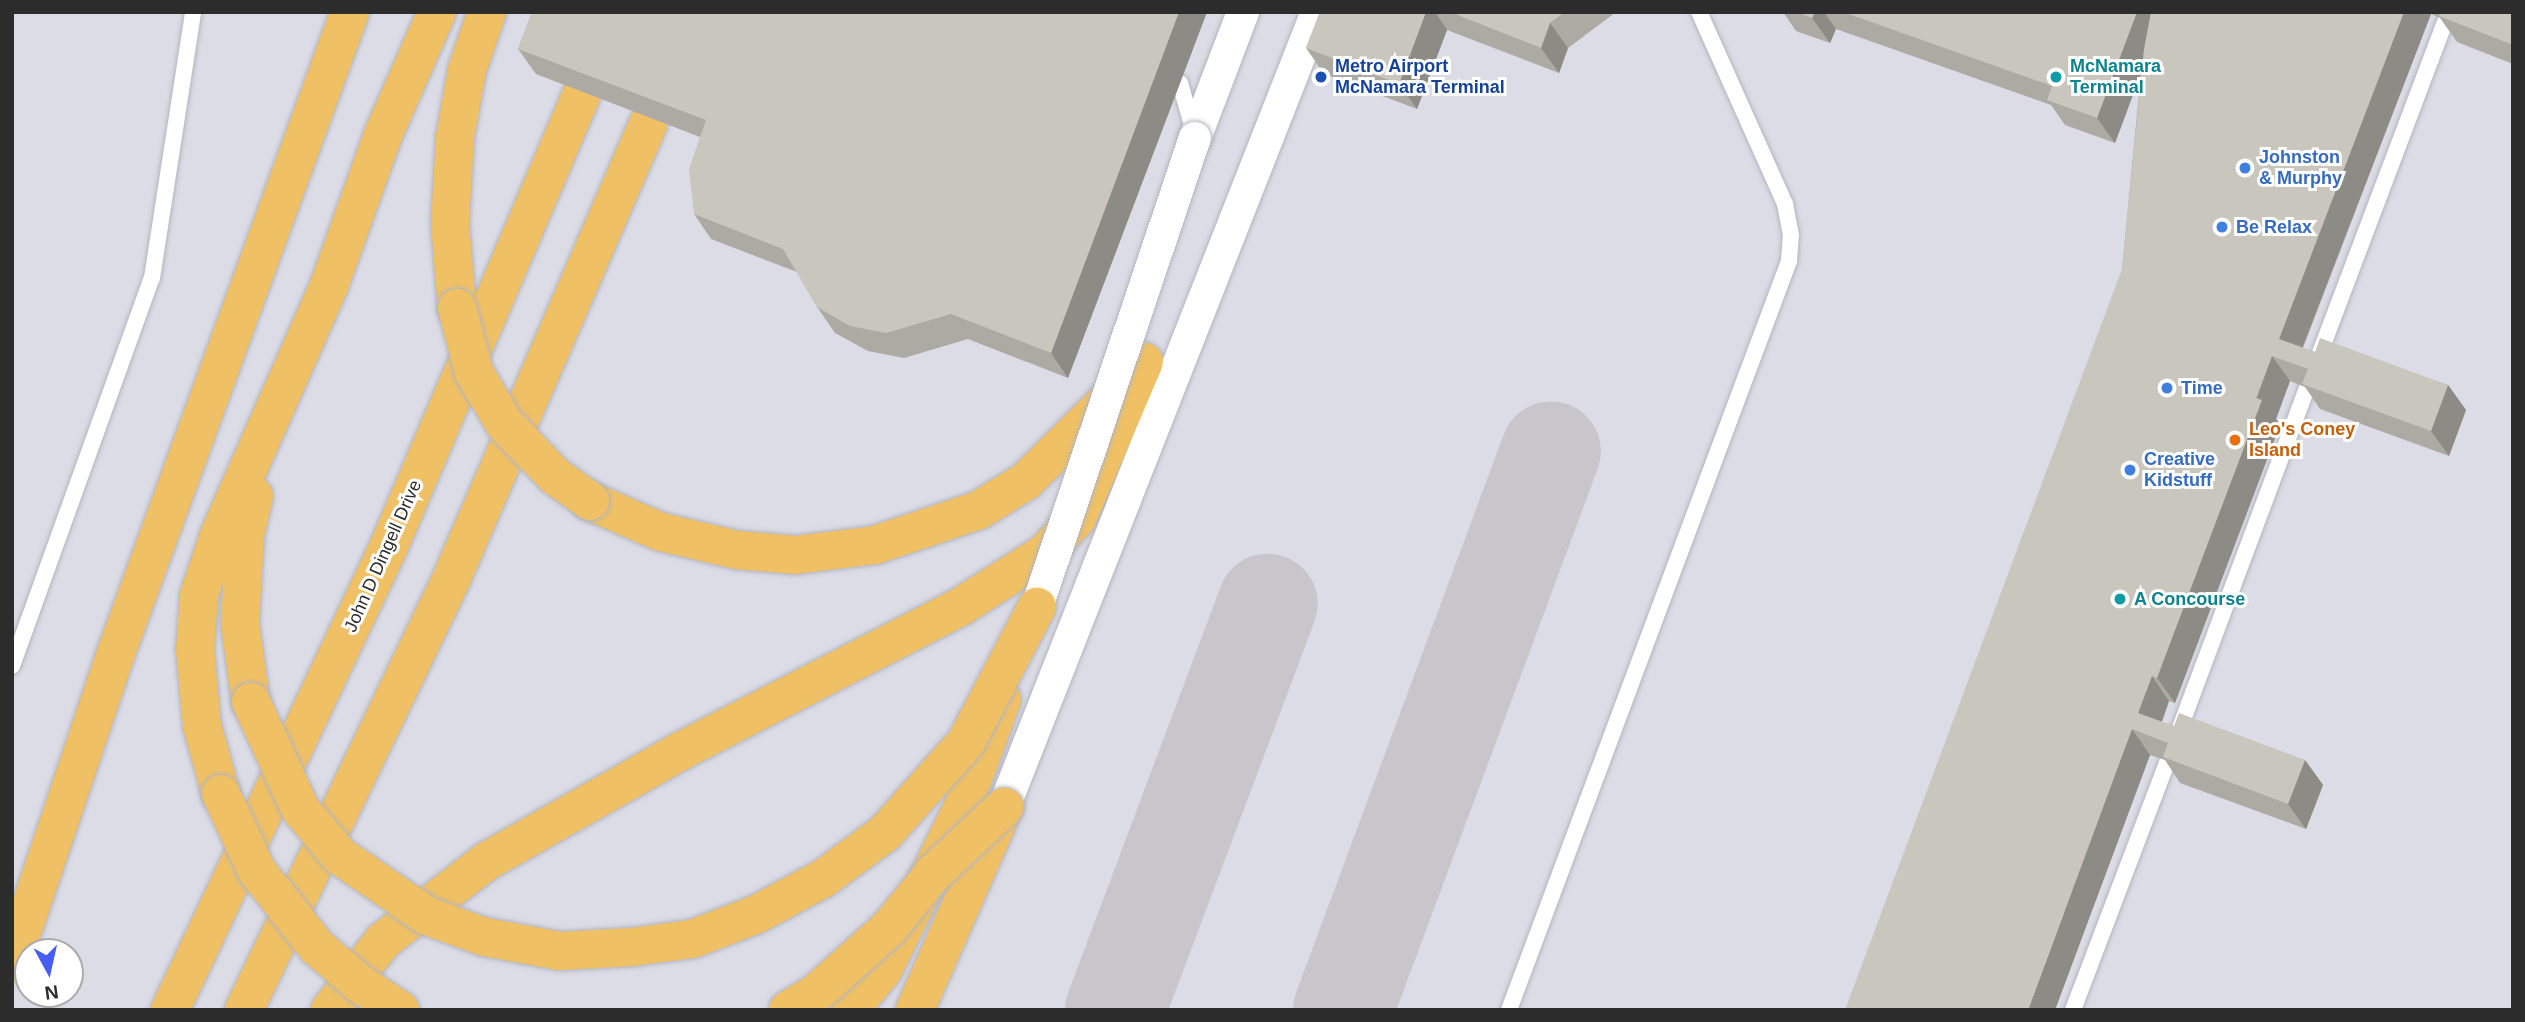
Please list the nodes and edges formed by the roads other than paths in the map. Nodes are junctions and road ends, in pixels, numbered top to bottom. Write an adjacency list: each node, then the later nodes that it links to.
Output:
1 (193, 12): 17 (lane)
2 (350, 12): 21 (highway)
3 (437, 12): 15 (highway)
4 (487, 12): 24 (highway, bridge)
5 (1242, 12): 12 (street)
6 (1317, 12): 20 (street)
7 (1699, 12): 29 (lane)
8 (2446, 20): 13 (lane)
9 (1180, 83): 12 (lane)
10 (581, 95): 22 (highway, John D Dingell Drive)
11 (648, 124): 23 (highway)
12 (1195, 138): 16 (street, bridge)
13 (2314, 371)
14 (2308, 388): 18 (lane)
15 (270, 430): 16 (highway, bridge); 25 (highway, bridge)
16 (1037, 607): 27 (highway, bridge)
17 (12, 666)
18 (2174, 745)
19 (2167, 762): 30 (lane)
20 (1004, 807): 26 (highway, bridge); 28 (highway)
21 (12, 962)
22 (170, 1010)
23 (244, 1010)
24 (330, 1010)
25 (400, 1010)
26 (788, 1010)
27 (850, 1010)
28 (915, 1010)
29 (1509, 1010)
30 (2073, 1010)

